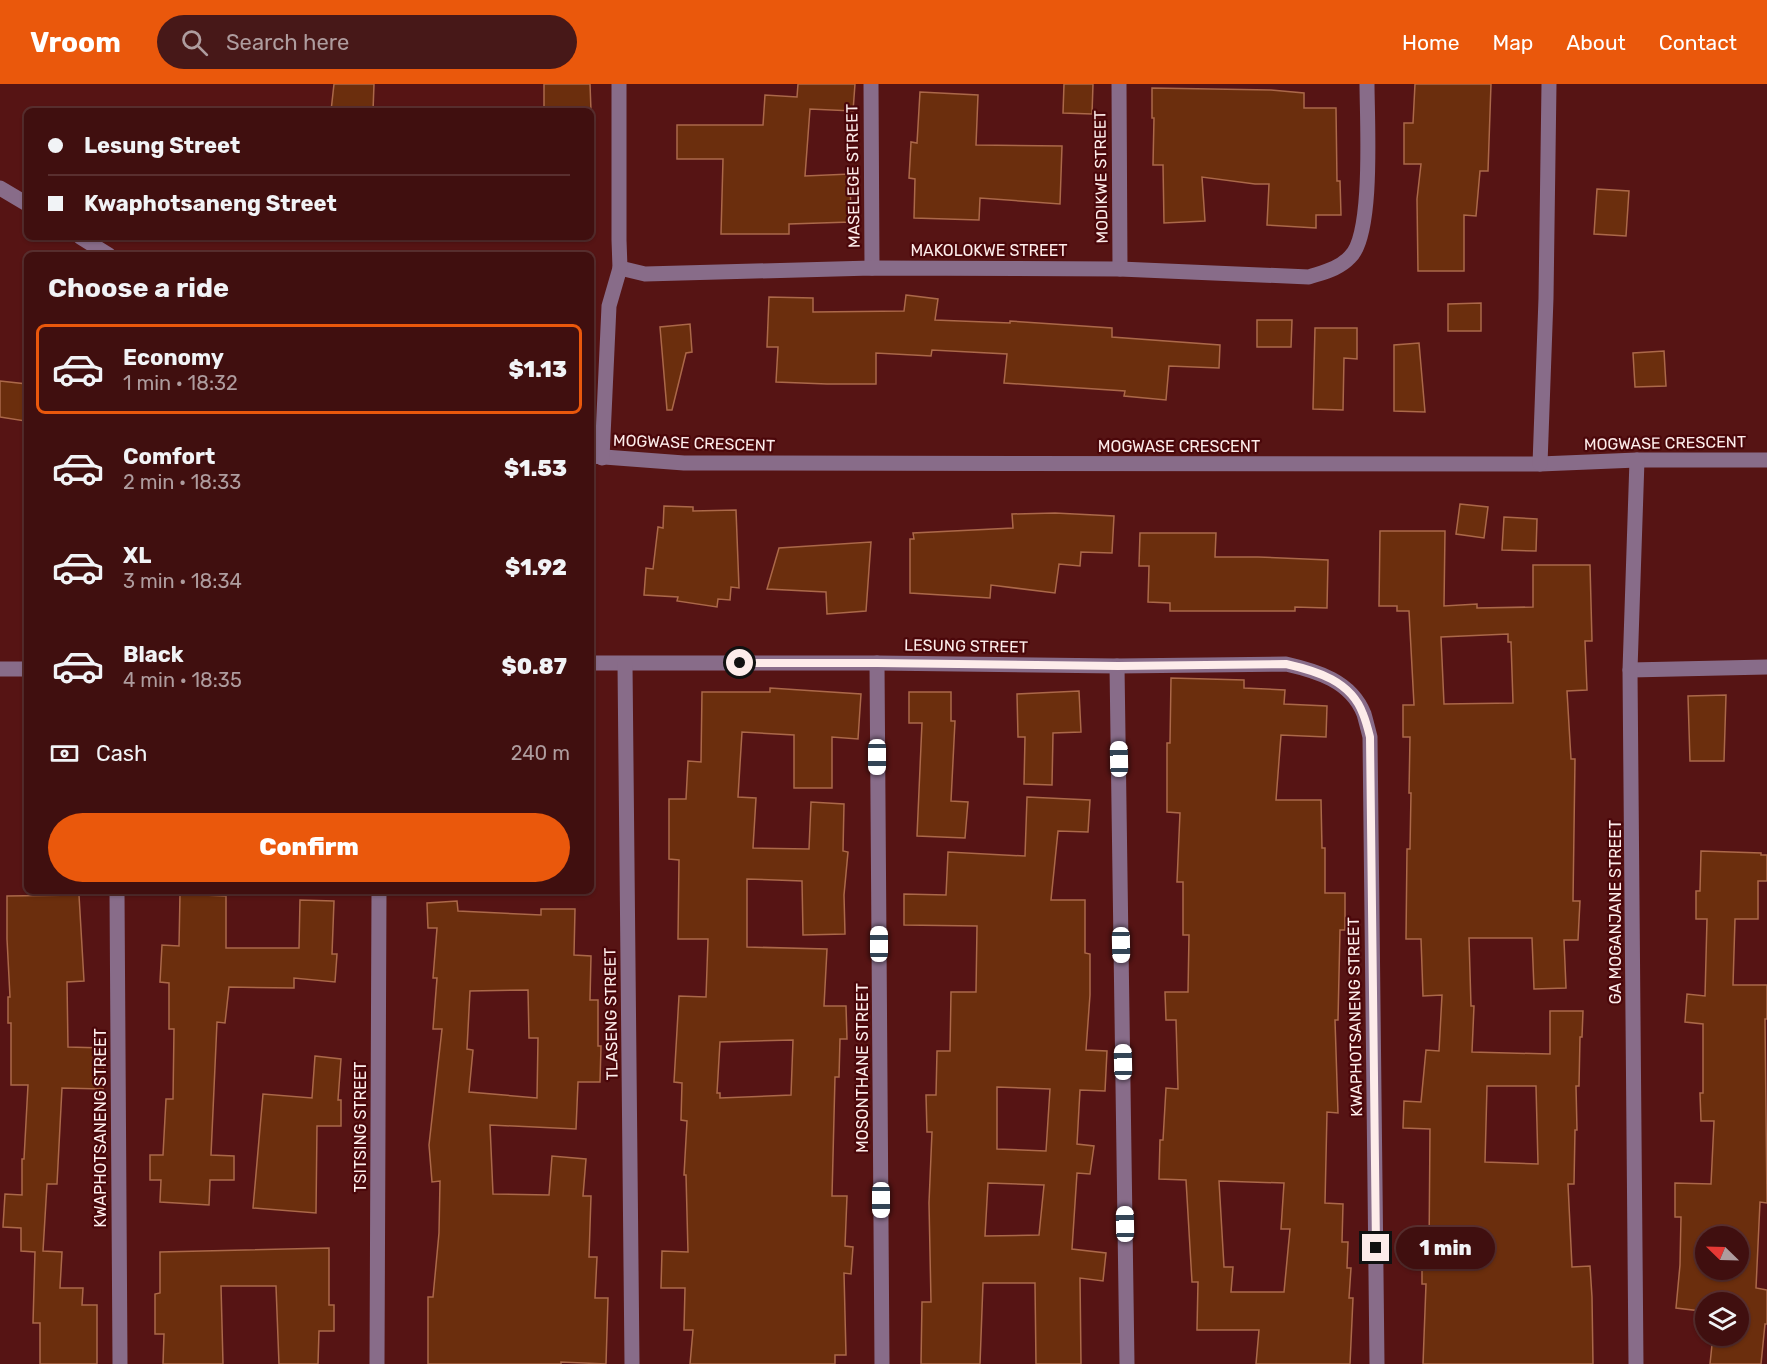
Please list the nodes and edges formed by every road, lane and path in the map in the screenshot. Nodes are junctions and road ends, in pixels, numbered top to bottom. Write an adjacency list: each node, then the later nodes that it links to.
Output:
1 (619, 84): 10 (street)
2 (871, 84): 11 (street, MASELEGE STREET)
3 (1119, 84): 12 (street, MODIKWE STREET)
4 (1367, 84): 12 (street, MAKOLOKWE STREET)
5 (1549, 84): 16 (street)
6 (0, 188): 7 (street)
7 (24, 202)
8 (85, 240): 9 (street)
9 (104, 252)
10 (620, 268): 11 (street, MAKOLOKWE STREET); 13 (street)
11 (872, 268): 12 (street, MAKOLOKWE STREET)
12 (1120, 269)
13 (596, 457): 16 (street, MOGWASE CRESCENT)
14 (1637, 460): 15 (street, MOGWASE CRESCENT); 16 (street, MOGWASE CRESCENT); 24 (street, GA MOGANJANE STREET)
15 (1767, 460)
16 (1540, 464)
17 (594, 663): 19 (street, LESUNG STREET)
18 (877, 663): 19 (street, LESUNG STREET); 20 (street, LESUNG STREET); 31 (street, MOSONTHANE STREET)
19 (625, 664): 30 (street, TLASENG STREET)
20 (1118, 666): 25 (street, LESUNG STREET); 32 (street)
21 (1767, 667): 24 (street)
22 (0, 669): 23 (street)
23 (24, 669)
24 (1630, 669): 34 (street, GA MOGANJANE STREET)
25 (1337, 681): 33 (street, KWAPHOTSANENG STREET)
26 (117, 894): 28 (street, KWAPHOTSANENG STREET)
27 (379, 894): 29 (street, TSITSING STREET)
28 (120, 1364)
29 (377, 1364)
30 (632, 1364)
31 (882, 1364)
32 (1127, 1364)
33 (1377, 1364)
34 (1636, 1364)

